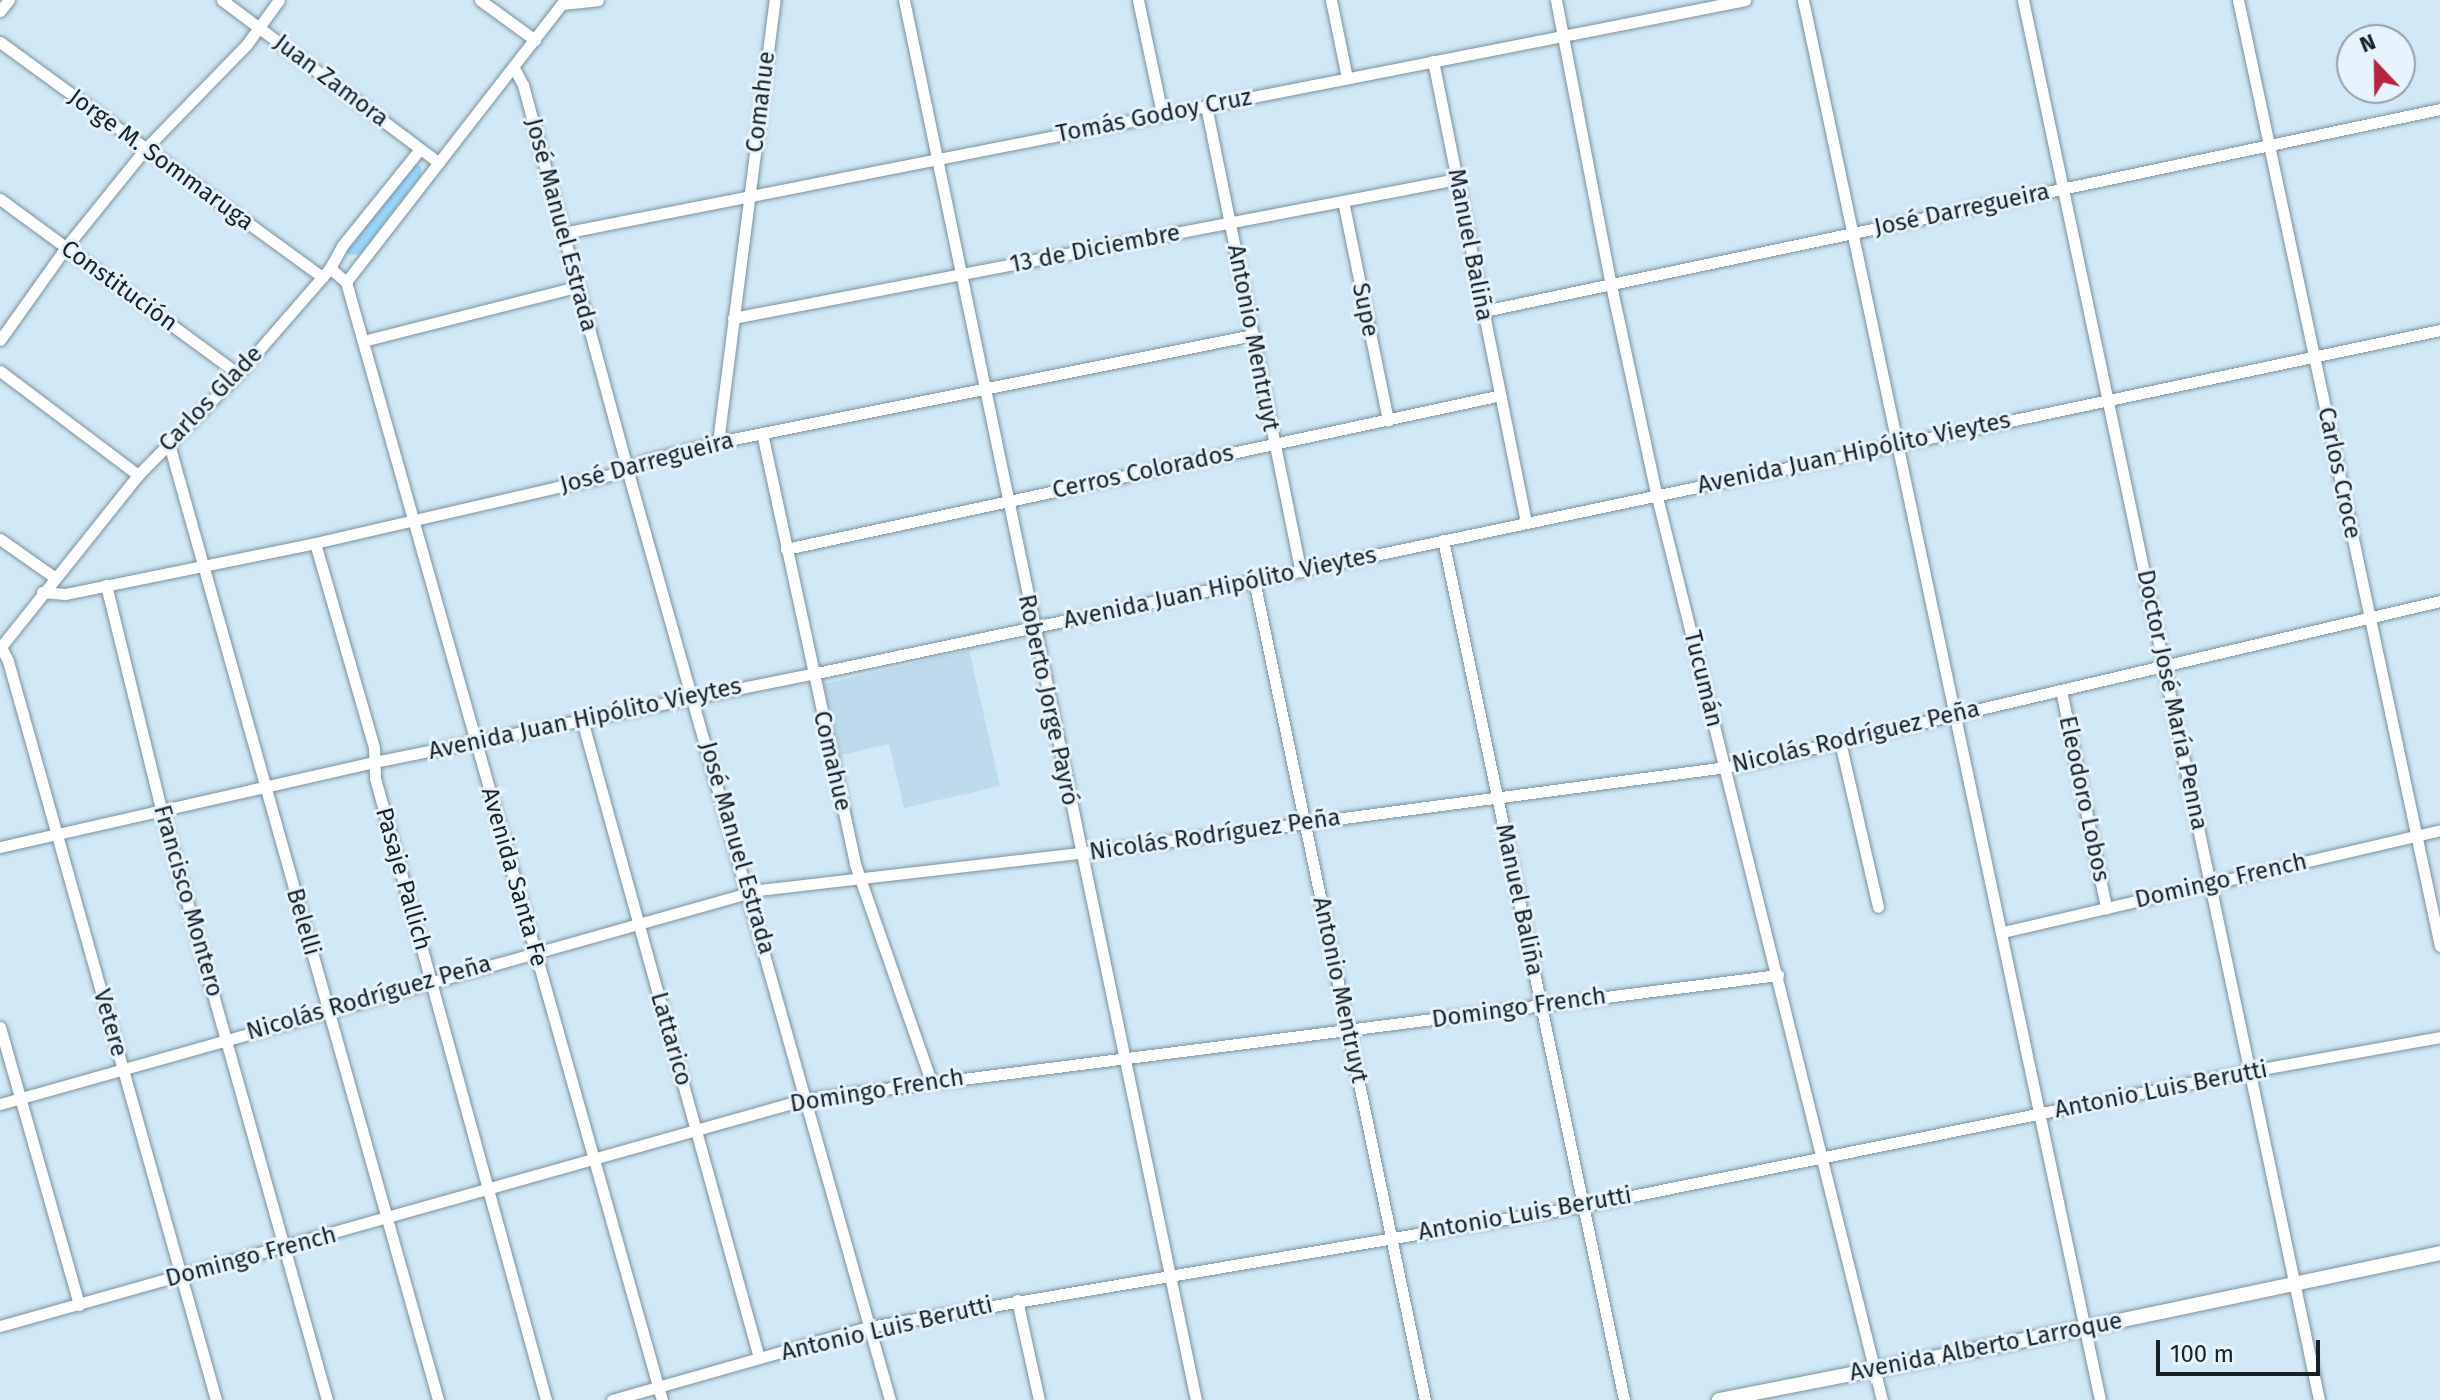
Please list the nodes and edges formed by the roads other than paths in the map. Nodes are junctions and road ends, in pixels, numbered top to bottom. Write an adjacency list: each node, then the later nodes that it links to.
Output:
1 (9, 0): 16 (street)
2 (222, 0): 17 (street, Juan Zamora)
3 (279, 0): 17 (street)
4 (480, 0): 19 (street)
5 (598, 0): 15 (street)
6 (775, 0): 34 (street, Comahue)
7 (904, 0): 30 (street, Roberto Jorge Payró)
8 (1138, 0): 26 (street)
9 (1331, 0): 23 (street)
10 (1556, 0): 18 (street, Tucumán)
11 (1745, 0): 18 (street, Tomás Godoy Cruz)
12 (1803, 0): 39 (street)
13 (2023, 0): 33 (street, Doctor José María Penna)
14 (2238, 0): 27 (street, Carlos Croce)
15 (564, 2): 19 (street)
16 (0, 11)
17 (259, 28): 28 (street); 29 (street, Juan Zamora)
18 (1564, 36): 21 (street, Tomás Godoy Cruz); 44 (street, Tucumán)
19 (535, 40): 22 (street)
20 (0, 42): 28 (street, Jorge M. Sommaruga)
21 (1433, 61): 23 (street, Tomás Godoy Cruz); 32 (street, Manuel Baliña)
22 (514, 68): 31 (street); 38 (street, José Manuel Estrada)
23 (1347, 78): 24 (street, Tomás Godoy Cruz)
24 (1206, 106): 26 (street, Tomás Godoy Cruz); 37 (street, Antonio Mentruyt)
25 (2440, 109): 27 (street, José Darregueira)
26 (1162, 114): 30 (street, Tomás Godoy Cruz)
27 (2270, 144): 33 (street, José Darregueira); 52 (street, Carlos Croce)
28 (145, 149): 40 (street); 41 (street, Jorge M. Sommaruga)
29 (420, 149): 31 (street, Juan Zamora); 41 (street, Carlos Glade)
30 (937, 158): 34 (street, Tomás Godoy Cruz); 42 (street, Roberto Jorge Payró)
31 (439, 163): 43 (street)
32 (1457, 179): 36 (street, 13 de Diciembre); 46 (street, Manuel Baliña)
33 (2064, 189): 39 (street, José Darregueira); 57 (street, Doctor José María Penna)
34 (750, 194): 38 (street, Tomás Godoy Cruz); 47 (street, Comahue)
35 (0, 199): 40 (street, Constitución)
36 (1343, 201): 37 (street, 13 de Diciembre); 58 (street, Supe)
37 (1230, 223): 42 (street, 13 de Diciembre); 49 (street, Antonio Mentruyt)
38 (563, 233): 45 (street, José Manuel Estrada)
39 (1851, 233): 44 (street, José Darregueira); 63 (street)
40 (66, 247): 50 (street); 54 (street, Constitución)
41 (326, 272): 43 (street); 54 (street, Carlos Glade)
42 (961, 275): 47 (street, 13 de Diciembre); 55 (street, Roberto Jorge Payró)
43 (346, 282): 51 (street, Avenida Santa Fe)
44 (1611, 285): 46 (street, José Darregueira); 66 (street, Tucumán)
45 (577, 287): 51 (street); 64 (street, José Manuel Estrada)
46 (1484, 311): 56 (street, Manuel Baliña)
47 (733, 318): 60 (street, Comahue)
48 (2440, 330): 52 (street, Avenida Juan Hipólito Vieytes)
49 (1253, 335): 55 (street, José Darregueira); 62 (street, Antonio Mentruyt)
50 (0, 340)
51 (363, 341): 68 (street, Avenida Santa Fe)
52 (2315, 357): 57 (street, Avenida Juan Hipólito Vieytes); 81 (street, Carlos Croce)
53 (0, 371): 65 (street)
54 (238, 374): 61 (street, Carlos Glade)
55 (982, 388): 59 (street, José Darregueira); 67 (street, Roberto Jorge Payró)
56 (1501, 395): 58 (street, Cerros Colorados); 69 (street, Manuel Baliña)
57 (2108, 400): 63 (street, Avenida Juan Hipólito Vieytes); 84 (street, Doctor José María Penna)
58 (1388, 420): 62 (street, Cerros Colorados)
59 (762, 433): 60 (street, José Darregueira); 73 (street, Comahue)
60 (718, 442): 64 (street, José Darregueira)
61 (169, 444): 65 (street, Carlos Glade); 74 (street, Belelli)
62 (1275, 444): 67 (street, Cerros Colorados); 75 (street, Antonio Mentruyt)
63 (1895, 445): 66 (street, Avenida Juan Hipólito Vieytes); 88 (street)
64 (627, 469): 68 (street, José Darregueira); 87 (street, José Manuel Estrada)
65 (138, 475): 76 (street, Carlos Glade)
66 (1656, 493): 69 (street, Avenida Juan Hipólito Vieytes); 93 (street, Tucumán)
67 (1006, 501): 73 (street, Cerros Colorados); 82 (street, Roberto Jorge Payró)
68 (414, 522): 72 (street, José Darregueira); 90 (street, Avenida Santa Fe)
69 (1526, 522): 71 (street, Avenida Juan Hipólito Vieytes)
70 (0, 539): 76 (street)
71 (1443, 540): 75 (street, Avenida Juan Hipólito Vieytes); 95 (street, Manuel Baliña)
72 (315, 543): 74 (street, José Darregueira); 92 (street, Pasaje Pallich)
73 (786, 549): 85 (street, Comahue)
74 (204, 565): 78 (street, José Darregueira); 94 (street, Belelli)
75 (1301, 571): 77 (street, Avenida Juan Hipólito Vieytes)
76 (54, 577): 79 (street, Carlos Glade)
77 (1254, 580): 82 (street, Avenida Juan Hipólito Vieytes); 97 (street, Antonio Mentruyt)
78 (106, 585): 79 (street, José Darregueira); 96 (street, Francisco Montero)
79 (42, 592): 83 (street, Carlos Glade)
80 (2440, 601): 81 (street, Nicolás Rodríguez Peña)
81 (2369, 617): 84 (street, Nicolás Rodríguez Peña); 100 (street, Carlos Croce)
82 (1032, 627): 85 (street, Avenida Juan Hipólito Vieytes); 102 (street, Roberto Jorge Payró)
83 (0, 648): 99 (street, Vetere)
84 (2164, 667): 86 (street, Nicolás Rodríguez Peña); 104 (street, Doctor José María Penna)
85 (812, 674): 87 (street, Avenida Juan Hipólito Vieytes); 103 (street, Comahue)
86 (2061, 690): 88 (street, Nicolás Rodríguez Peña); 107 (street, Eleodoro Lobos)
87 (694, 697): 89 (street, Avenida Juan Hipólito Vieytes); 105 (street, José Manuel Estrada)
88 (1954, 715): 91 (street, Nicolás Rodríguez Peña); 109 (street)
89 (582, 720): 90 (street, Avenida Juan Hipólito Vieytes); 108 (street, Lattarico)
90 (476, 742): 92 (street, Avenida Juan Hipólito Vieytes); 111 (street, Avenida Santa Fe)
91 (1840, 742): 93 (street, Nicolás Rodríguez Peña); 106 (street)
92 (374, 762): 94 (street, Avenida Juan Hipólito Vieytes); 113 (street, Pasaje Pallich)
93 (1725, 767): 95 (street, Nicolás Rodríguez Peña); 112 (street, Tucumán)
94 (265, 786): 96 (street, Avenida Juan Hipólito Vieytes); 115 (street, Belelli)
95 (1498, 797): 97 (street, Nicolás Rodríguez Peña); 114 (street, Manuel Baliña)
96 (161, 809): 99 (street, Avenida Juan Hipólito Vieytes); 119 (street, Francisco Montero)
97 (1305, 823): 102 (street, Nicolás Rodríguez Peña); 117 (street, Antonio Mentruyt)
98 (2440, 830): 100 (street, Domingo French)
99 (56, 833): 101 (street, Avenida Juan Hipólito Vieytes); 121 (street, Vetere)
100 (2417, 836): 104 (street, Domingo French); 110 (street, Carlos Croce)
101 (0, 847)
102 (1081, 853): 103 (street, Nicolás Rodríguez Peña); 120 (street, Roberto Jorge Payró)
103 (858, 878): 105 (street, Nicolás Rodríguez Peña); 123 (street, Comahue)
104 (2211, 884): 107 (street, Domingo French); 122 (street, Doctor José María Penna)
105 (749, 892): 108 (street, Nicolás Rodríguez Peña); 125 (street, José Manuel Estrada)
106 (1878, 907)
107 (2106, 908): 109 (street, Domingo French)
108 (639, 923): 111 (street, Nicolás Rodríguez Peña); 128 (street, Lattarico)
109 (2003, 932): 127 (street)
110 (2440, 946)
111 (535, 951): 113 (street, Nicolás Rodríguez Peña); 129 (street, Avenida Santa Fe)
112 (1778, 975): 114 (street, Domingo French); 130 (street, Tucumán)
113 (432, 980): 115 (street, Nicolás Rodríguez Peña); 131 (street, Pasaje Pallich)
114 (1540, 1005): 117 (street, Domingo French); 132 (street, Manuel Baliña)
115 (328, 1010): 119 (street, Nicolás Rodríguez Peña); 133 (street, Belelli)
116 (0, 1027): 124 (street)
117 (1348, 1031): 120 (street, Domingo French); 134 (street, Antonio Mentruyt)
118 (2440, 1037): 122 (street, Antonio Luis Berutti)
119 (228, 1039): 121 (street, Nicolás Rodríguez Peña); 135 (street, Francisco Montero)
120 (1122, 1059): 123 (street, Domingo French); 137 (street, Roberto Jorge Payró)
121 (123, 1070): 124 (street, Nicolás Rodríguez Peña); 138 (street, Vetere)
122 (2250, 1071): 127 (street, Antonio Luis Berutti); 139 (street, Doctor José María Penna)
123 (931, 1081): 125 (street, Domingo French)
124 (20, 1099): 126 (street, Nicolás Rodríguez Peña); 141 (street)
125 (806, 1099): 128 (street, Domingo French); 143 (street, José Manuel Estrada)
126 (0, 1104)
127 (2039, 1115): 130 (street, Antonio Luis Berutti); 144 (street)
128 (697, 1130): 129 (street, Domingo French); 145 (street, Lattarico)
129 (594, 1159): 131 (street, Domingo French); 147 (street, Avenida Santa Fe)
130 (1823, 1160): 132 (street, Antonio Luis Berutti); 146 (street, Tucumán)
131 (490, 1189): 133 (street, Domingo French); 151 (street, Pasaje Pallich)
132 (1582, 1206): 134 (street, Antonio Luis Berutti); 158 (street, Manuel Baliña)
133 (387, 1220): 135 (street, Domingo French); 150 (street, Belelli)
134 (1392, 1237): 137 (street, Antonio Luis Berutti); 157 (street, Antonio Mentruyt)
135 (285, 1248): 138 (street, Domingo French); 149 (street, Francisco Montero)
136 (2440, 1253): 139 (main road, Avenida Alberto Larroque)
137 (1170, 1276): 140 (street, Antonio Luis Berutti); 156 (street, Roberto Jorge Payró)
138 (181, 1277): 141 (street, Domingo French); 148 (street, Vetere)
139 (2294, 1284): 144 (main road, Avenida Alberto Larroque); 162 (street, Doctor José María Penna)
140 (1017, 1300): 143 (street, Antonio Luis Berutti); 155 (street)
141 (79, 1305): 142 (street, Domingo French)
142 (0, 1326)
143 (869, 1327): 145 (street, Antonio Luis Berutti); 154 (street, José Manuel Estrada)
144 (2085, 1328): 146 (main road, Avenida Alberto Larroque); 161 (street)
145 (759, 1358): 147 (street, Antonio Luis Berutti)
146 (1876, 1368): 159 (main road, Avenida Alberto Larroque); 160 (street, Tucumán)
147 (659, 1387): 152 (street, Antonio Luis Berutti); 153 (street, Avenida Santa Fe)
148 (216, 1400)
149 (327, 1400)
150 (438, 1400)
151 (546, 1400)
152 (612, 1400)
153 (662, 1400)
154 (890, 1400)
155 (1039, 1400)
156 (1196, 1400)
157 (1425, 1400)
158 (1624, 1400)
159 (1719, 1400)
160 (1882, 1400)
161 (2100, 1400)
162 (2319, 1400)

